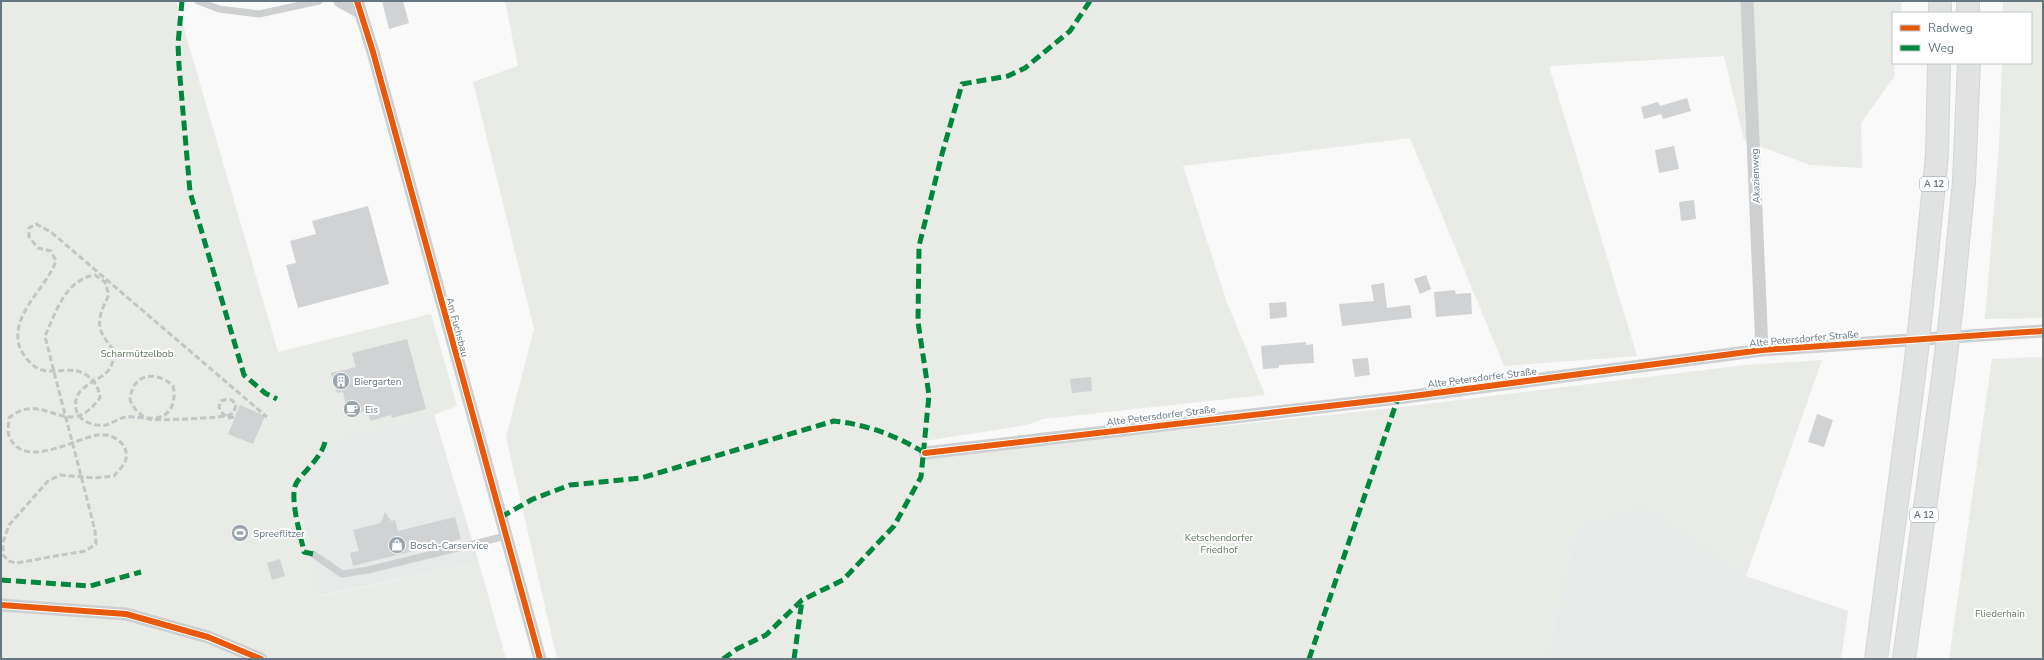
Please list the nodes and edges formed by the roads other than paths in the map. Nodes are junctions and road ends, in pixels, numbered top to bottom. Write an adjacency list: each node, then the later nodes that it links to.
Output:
1 (198, 1): 2 (lane)
2 (319, 1)
3 (340, 1): 7 (street)
4 (1747, 1): 13 (street, Akazienweg)
5 (1940, 1): 8 (highway)
6 (1968, 1): 9 (highway)
7 (358, 6): 15 (street, Am Fuchsbau)
8 (1940, 12)
9 (1968, 12)
10 (1939, 64): 20 (highway, A 12, bridge)
11 (1969, 64): 21 (highway, A 12, bridge)
12 (2043, 330): 13 (street, Alte Petersdorfer Straße)
13 (1762, 350): 14 (street, Alte Petersdorfer Straße)
14 (925, 453)
15 (506, 536): 16 (lane); 19 (street, Am Fuchsbau)
16 (312, 554)
17 (1, 605): 18 (street)
18 (261, 659)
19 (540, 659)
20 (1876, 659)
21 (1904, 659)

